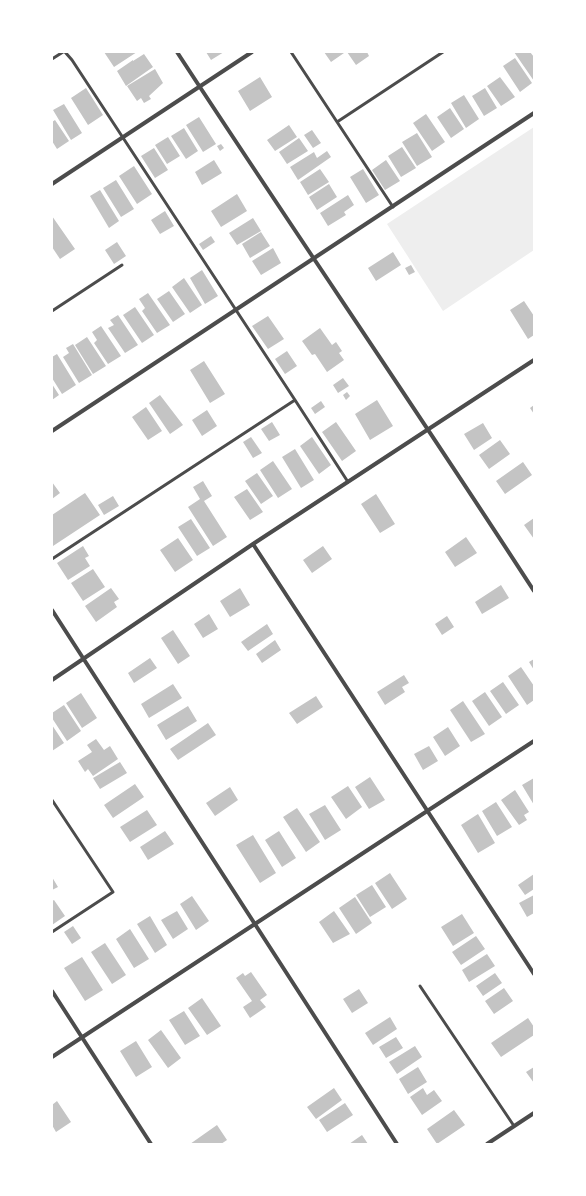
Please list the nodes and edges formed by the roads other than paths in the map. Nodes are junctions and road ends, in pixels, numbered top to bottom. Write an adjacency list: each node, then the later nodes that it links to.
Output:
1 (64, 52): 6 (lane); 10 (lane)
2 (177, 52): 7 (street)
3 (252, 52): 7 (street)
4 (291, 52): 9 (lane)
5 (443, 52): 9 (lane)
6 (52, 60)
7 (200, 87): 10 (street); 13 (street)
8 (534, 113): 12 (street)
9 (337, 122): 12 (lane)
10 (123, 137): 11 (street); 15 (lane)
11 (52, 184)
12 (393, 207): 13 (street)
13 (314, 259): 15 (street); 19 (street)
14 (122, 265): 16 (lane)
15 (236, 310): 18 (lane); 20 (street)
16 (52, 311)
17 (534, 360): 19 (street)
18 (295, 400): 21 (lane); 23 (lane)
19 (429, 429): 21 (street); 24 (street)
20 (52, 431)
21 (348, 482): 22 (street)
22 (253, 544): 26 (street); 30 (street)
23 (52, 559)
24 (534, 591)
25 (52, 610): 26 (street)
26 (84, 658): 27 (street); 31 (street)
27 (52, 680)
28 (534, 741): 30 (street)
29 (52, 800): 32 (lane)
30 (427, 811): 31 (street); 33 (street)
31 (256, 923): 36 (street); 41 (street)
32 (52, 932)
33 (534, 974)
34 (420, 986): 39 (lane)
35 (52, 991): 36 (street)
36 (82, 1037): 37 (street); 40 (street)
37 (52, 1057)
38 (534, 1113): 39 (street)
39 (514, 1126): 42 (street)
40 (151, 1144)
41 (397, 1144)
42 (487, 1144)

